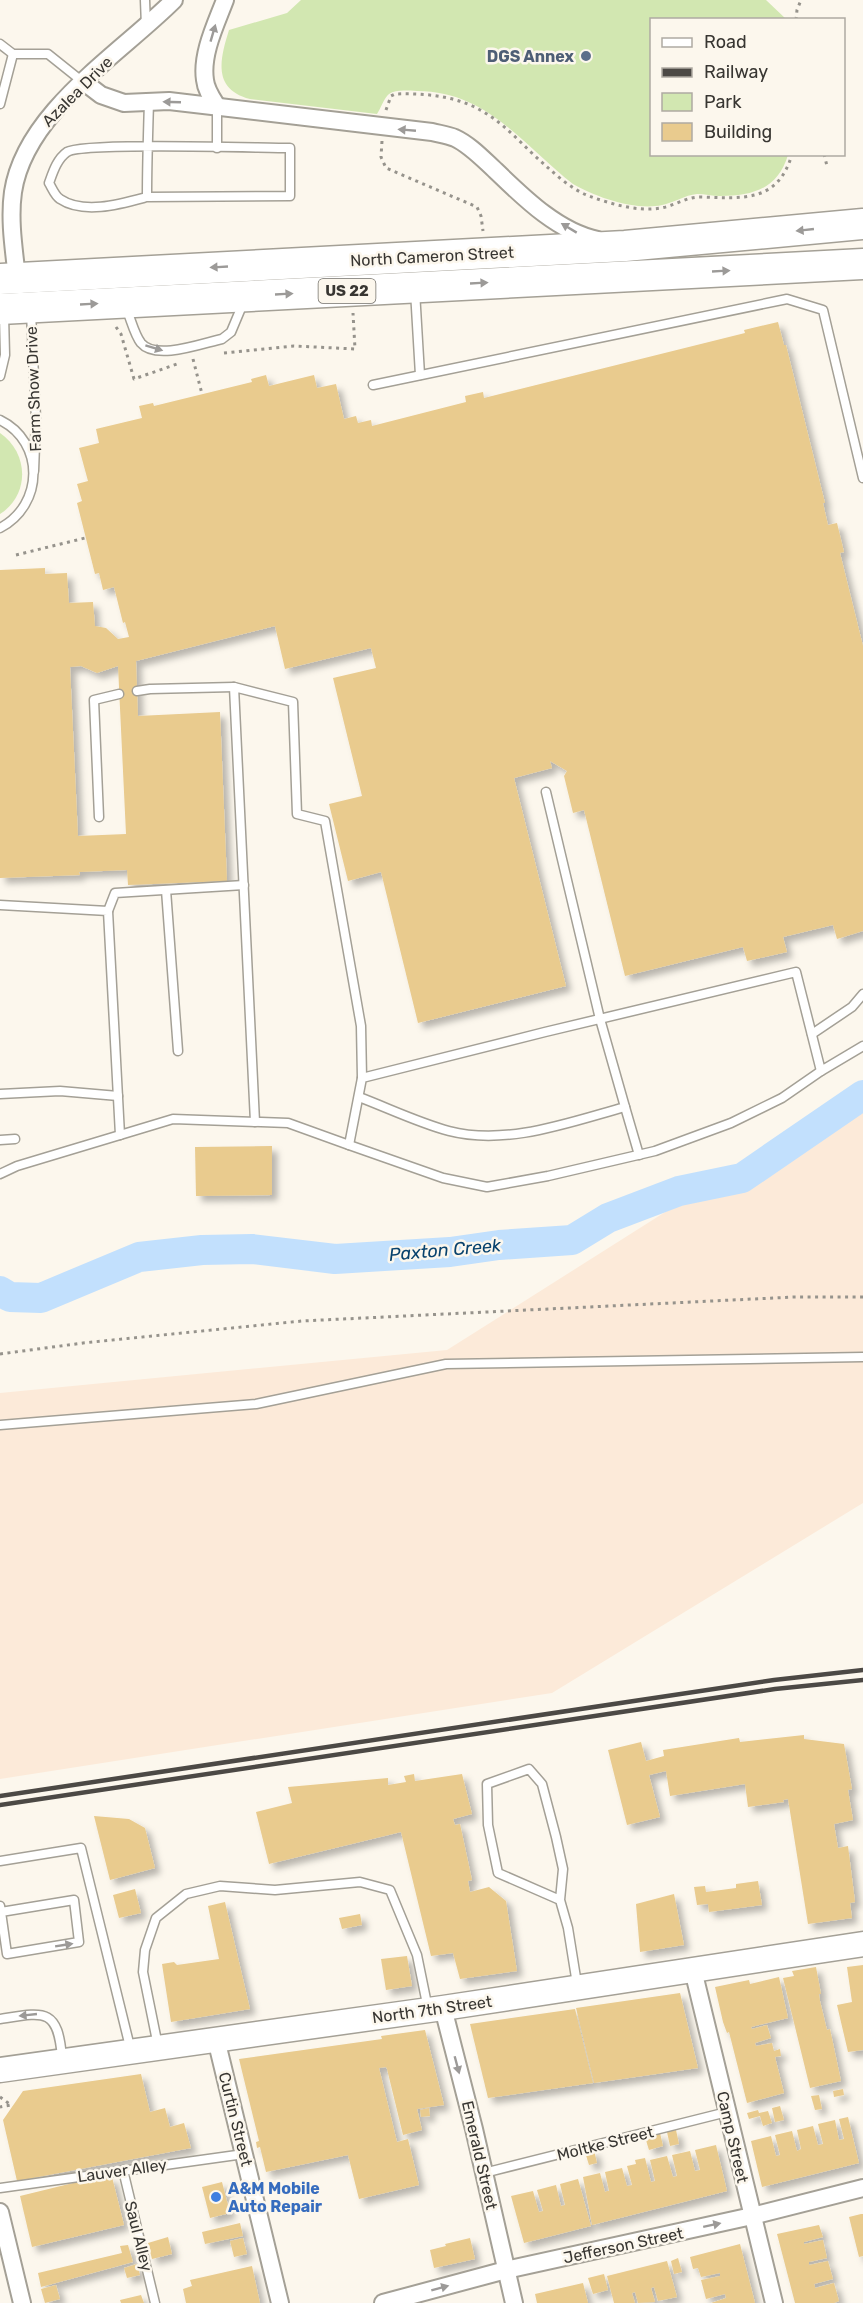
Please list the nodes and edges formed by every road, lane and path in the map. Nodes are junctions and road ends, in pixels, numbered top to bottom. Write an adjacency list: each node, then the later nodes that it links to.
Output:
1 (146, 0): 6 (lane)
2 (174, 0): 6 (street, Azalea Drive)
3 (225, 0): 12 (street, one-way to 3)
4 (801, 0): 5 (path)
5 (796, 18)
6 (146, 26): 9 (street, Azalea Drive)
7 (0, 44): 8 (lane)
8 (13, 54): 9 (lane); 11 (lane)
9 (84, 82): 10 (street); 25 (street, Azalea Drive)
10 (148, 102): 12 (street, one-way to 10); 15 (lane)
11 (0, 104)
12 (217, 106): 16 (lane); 23 (street, one-way to 12)
13 (385, 117): 17 (path)
14 (383, 137): 22 (path)
15 (148, 147): 16 (lane); 20 (lane); 20 (lane)
16 (217, 148): 20 (lane)
17 (791, 156)
18 (824, 156): 19 (path)
19 (827, 166)
20 (147, 197)
21 (863, 224): 23 (highway, North Cameron Street / US 22, one-way to 23)
22 (483, 233)
23 (625, 246): 25 (highway, North Cameron Street / US 22, one-way to 25)
24 (863, 264): 26 (highway, North Cameron Street / US 22, one-way to 24)
25 (8, 279): 29 (street, Farm Show Drive); 29 (street, Azalea Drive)
26 (415, 287): 27 (highway, North Cameron Street / US 22, one-way to 26); 34 (lane)
27 (246, 296): 30 (highway, North Cameron Street / US 22); 30 (lane, one-way to 27)
28 (353, 302): 31 (path)
29 (12, 308): 30 (highway, North Cameron Street / US 22, one-way to 30); 35 (lane, Farm Show Drive); 39 (lane, Farm Show Drive)
30 (119, 313): 33 (path)
31 (219, 353)
32 (201, 357): 33 (path)
33 (193, 359): 37 (path)
34 (420, 375): 36 (lane); 40 (lane)
35 (0, 376)
36 (373, 385)
37 (202, 394)
38 (0, 420): 39 (lane)
39 (34, 471): 41 (lane, Farm Show Drive)
40 (863, 478)
41 (0, 528)
42 (85, 538): 43 (path)
43 (16, 555)
44 (234, 687): 45 (lane); 49 (lane); 59 (lane)
45 (137, 691)
46 (119, 694): 48 (lane)
47 (546, 792): 54 (lane)
48 (99, 817)
49 (244, 885): 50 (lane); 64 (lane)
50 (166, 890): 52 (lane); 57 (lane)
51 (0, 905): 52 (lane)
52 (108, 911): 61 (lane)
53 (863, 994): 55 (lane)
54 (600, 1019): 55 (lane); 59 (lane); 63 (lane)
55 (812, 1034): 58 (lane)
56 (863, 1046): 58 (lane)
57 (178, 1051)
58 (821, 1071): 69 (lane)
59 (362, 1078): 62 (lane)
60 (0, 1094): 61 (lane)
61 (118, 1096): 65 (lane)
62 (359, 1097): 63 (lane); 68 (lane)
63 (625, 1107): 69 (lane)
64 (255, 1122): 65 (lane); 68 (lane)
65 (120, 1135): 70 (lane)
66 (15, 1139): 67 (lane)
67 (0, 1140)
68 (349, 1145): 69 (lane)
69 (639, 1155)
70 (0, 1174)
71 (863, 1297): 72 (path)
72 (0, 1354)
73 (863, 1357): 74 (lane)
74 (0, 1425)
75 (0, 1861): 86 (lane)
76 (560, 1900): 76 (lane); 81 (lane)
77 (0, 1906): 78 (lane)
78 (1, 1911): 78 (lane, one-way to 78)
79 (863, 1944): 80 (main road, North 7th Street)
80 (693, 1970): 81 (main road, North 7th Street); 91 (street, Camp Street)
81 (578, 1988): 82 (main road, North 7th Street)
82 (435, 2009): 84 (main road, North 7th Street); 85 (lane); 94 (street, Emerald Street, one-way to 94)
83 (0, 2019): 87 (lane, one-way to 83)
84 (216, 2039): 85 (main road, North 7th Street); 92 (street, Curtin Street)
85 (158, 2048): 86 (main road, North 7th Street)
86 (131, 2051): 87 (main road, North 7th Street)
87 (63, 2061): 88 (main road, North 7th Street)
88 (0, 2070)
89 (0, 2097): 90 (path)
90 (0, 2107)
91 (727, 2112): 94 (lane, Moltke Street); 98 (street, Camp Street)
92 (244, 2154): 93 (lane, Lauver Alley); 102 (street, Curtin Street)
93 (123, 2170): 95 (lane, Lauver Alley); 101 (lane, Saul Alley)
94 (484, 2173): 99 (street, Emerald Street)
95 (0, 2188)
96 (863, 2188): 98 (street, Jefferson Street)
97 (0, 2212): 100 (street)
98 (752, 2216): 99 (street, Jefferson Street, one-way to 98); 105 (street, Camp Street)
99 (506, 2270): 103 (street, Jefferson Street, one-way to 99); 104 (street, Emerald Street)
100 (22, 2303)
101 (155, 2303)
102 (280, 2303)
103 (383, 2303)
104 (514, 2303)
105 (774, 2303)

